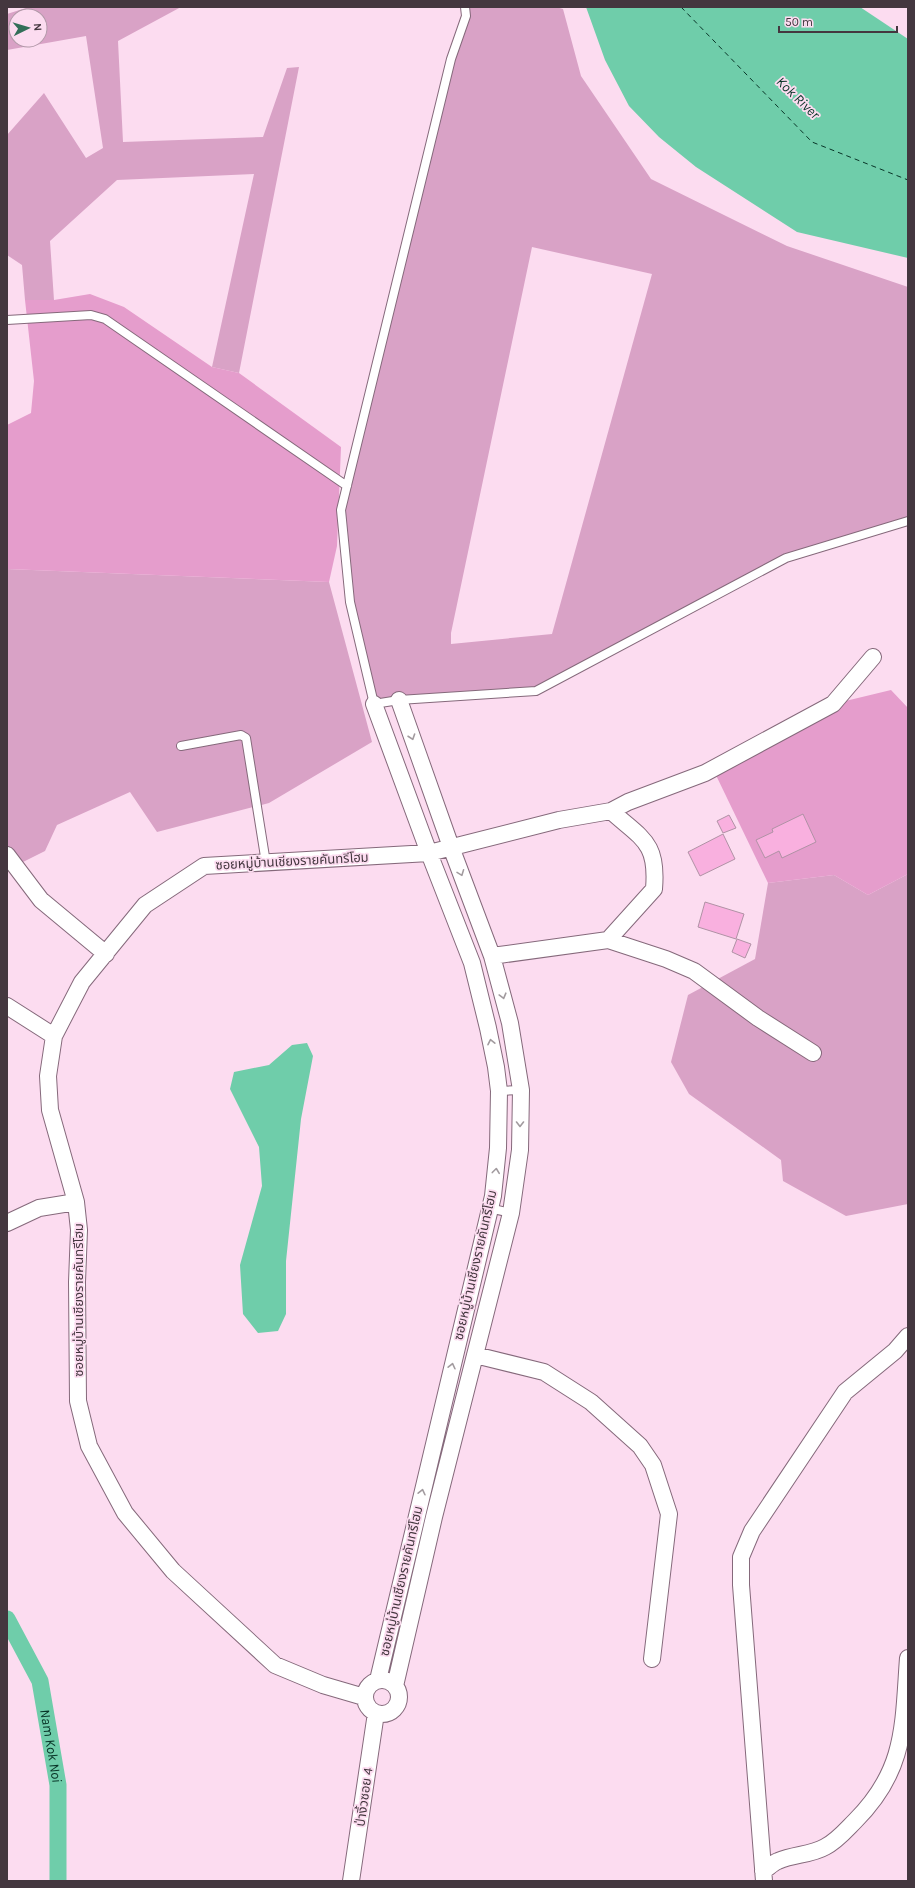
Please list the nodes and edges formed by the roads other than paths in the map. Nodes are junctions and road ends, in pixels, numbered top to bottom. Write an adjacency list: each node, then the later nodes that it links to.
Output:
1 (465, 7): 3 (lane)
2 (7, 320): 3 (lane)
3 (347, 486): 7 (lane)
4 (908, 521): 6 (lane)
5 (873, 657): 9 (street, ซอยหมู่บ้านเชียงรายคันทรีโฮม)
6 (400, 700): 7 (lane); 10 (street, one-way to 10)
7 (374, 704): 11 (street, ซอยหมู่บ้านเชียงรายคันทรีโฮม)
8 (181, 746): 13 (lane)
9 (610, 811): 10 (street, ซอยหมู่บ้านเชียงรายคันทรีโฮม); 14 (street)
10 (451, 847): 11 (street, ซอยหมู่บ้านเชียงรายคันทรีโฮม); 16 (street, one-way to 16)
11 (429, 853): 13 (street, ซอยหมู่บ้านเชียงรายคันทรีโฮม); 16 (street, ซอยหมู่บ้านเชียงรายคันทรีโฮม)
12 (7, 855): 15 (street)
13 (266, 863): 15 (street, ซอยหมู่บ้านเชียงรายคันทรีโฮม)
14 (608, 940): 16 (street); 19 (street)
15 (106, 954): 18 (street, ซอยหมู่บ้านเชียงรายคันทรีโฮม)
16 (482, 959): 20 (street, one-way to 20); 21 (street, ซอยหมู่บ้านเชียงรายคันทรีโฮม, one-way to 16)
17 (7, 1006): 18 (street)
18 (54, 1036): 22 (street, ซอยหมู่บ้านเชียงรายคันทรีโฮม)
19 (813, 1053)
20 (521, 1090): 21 (lane); 24 (street, one-way to 24)
21 (499, 1091): 23 (street, ซอยหมู่บ้านเชียงรายคันทรีโฮม, one-way to 21)
22 (76, 1202): 25 (street); 34 (street, ซอยหมู่บ้านเชียงรายคันทรีโฮม)
23 (489, 1208): 24 (lane); 28 (street, ซอยหมู่บ้านเชียงรายคันทรีโฮม, one-way to 23)
24 (511, 1213): 27 (street)
25 (7, 1223)
26 (908, 1336): 36 (street)
27 (475, 1355): 29 (street); 31 (street)
28 (418, 1512): 29 (lane); 32 (street, ซอยหมู่บ้านเชียงรายคันทรีโฮม)
29 (434, 1517): 33 (street)
30 (908, 1658): 36 (street)
31 (652, 1659)
32 (378, 1680): 33 (street); 34 (street)
33 (394, 1686): 35 (street)
34 (364, 1697): 35 (street)
35 (376, 1713): 37 (street, ป่างิ้วซอย 4)
36 (764, 1876)
37 (351, 1881)

